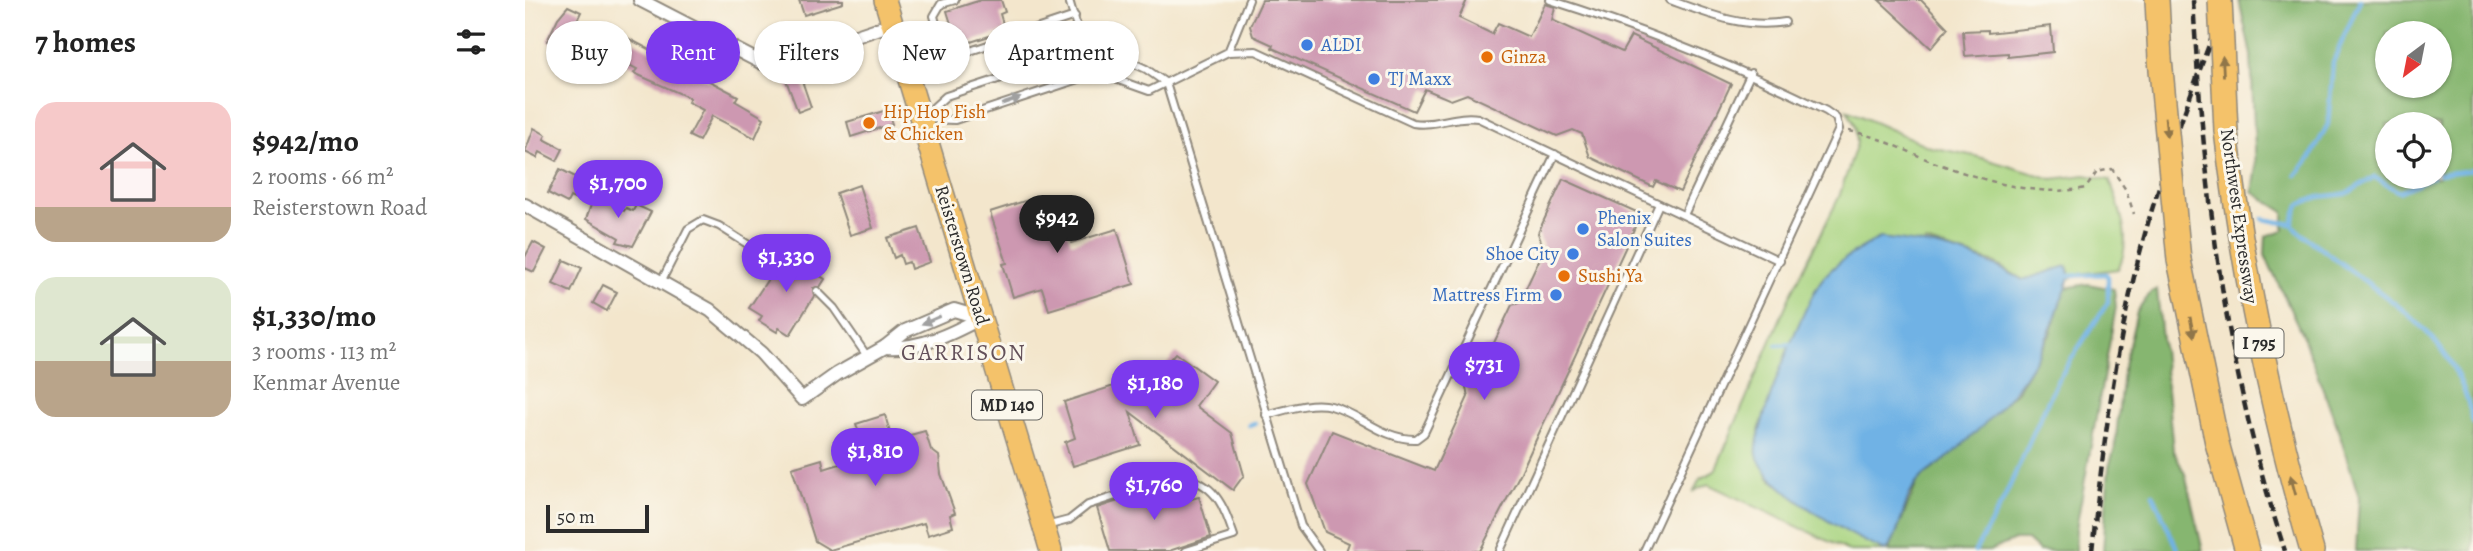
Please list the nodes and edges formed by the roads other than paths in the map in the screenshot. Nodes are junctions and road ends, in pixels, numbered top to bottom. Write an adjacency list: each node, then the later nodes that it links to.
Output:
1 (640, 0): 14 (street)
2 (885, 0): 11 (main road, Reisterstown Road / MD 140)
3 (955, 0): 10 (lane)
4 (1069, 0): 10 (lane)
5 (1249, 0): 15 (lane)
6 (1550, 0): 17 (lane)
7 (1670, 0): 13 (lane)
8 (2157, 0): 42 (highway, one-way to 42, bridge)
9 (2220, 0): 43 (highway, Northwest Expressway / I 795, one-way to 9, bridge)
10 (1075, 16): 12 (lane)
11 (891, 21)
12 (1076, 21)
13 (1785, 22)
14 (878, 29)
15 (1228, 52): 18 (lane); 24 (lane)
16 (1139, 66): 18 (lane)
17 (1751, 73): 27 (lane); 29 (lane)
18 (1166, 83): 22 (lane); 35 (lane)
19 (910, 84): 23 (main road, Reisterstown Road / MD 140)
20 (984, 84): 23 (lane)
21 (1064, 84): 23 (lane, one-way to 21)
22 (1131, 84)
23 (921, 119): 32 (main road, Reisterstown Road / MD 140)
24 (1555, 155): 25 (lane); 35 (lane)
25 (1659, 204): 27 (lane); 40 (lane)
26 (525, 205): 30 (street)
27 (1684, 215): 29 (lane)
28 (773, 261): 30 (lane)
29 (1780, 261): 41 (lane)
30 (662, 280): 34 (street)
31 (817, 291): 34 (lane)
32 (981, 318): 33 (street); 33 (street, one-way to 33); 36 (main road, Reisterstown Road / MD 140)
33 (885, 347): 34 (street)
34 (867, 356)
35 (1266, 415): 39 (lane)
36 (1044, 527): 37 (main road, Reisterstown Road / MD 140); 38 (lane)
37 (1051, 551)
38 (1186, 551)
39 (1319, 551)
40 (1500, 551)
41 (1644, 551)
42 (2247, 551)
43 (2312, 551)

